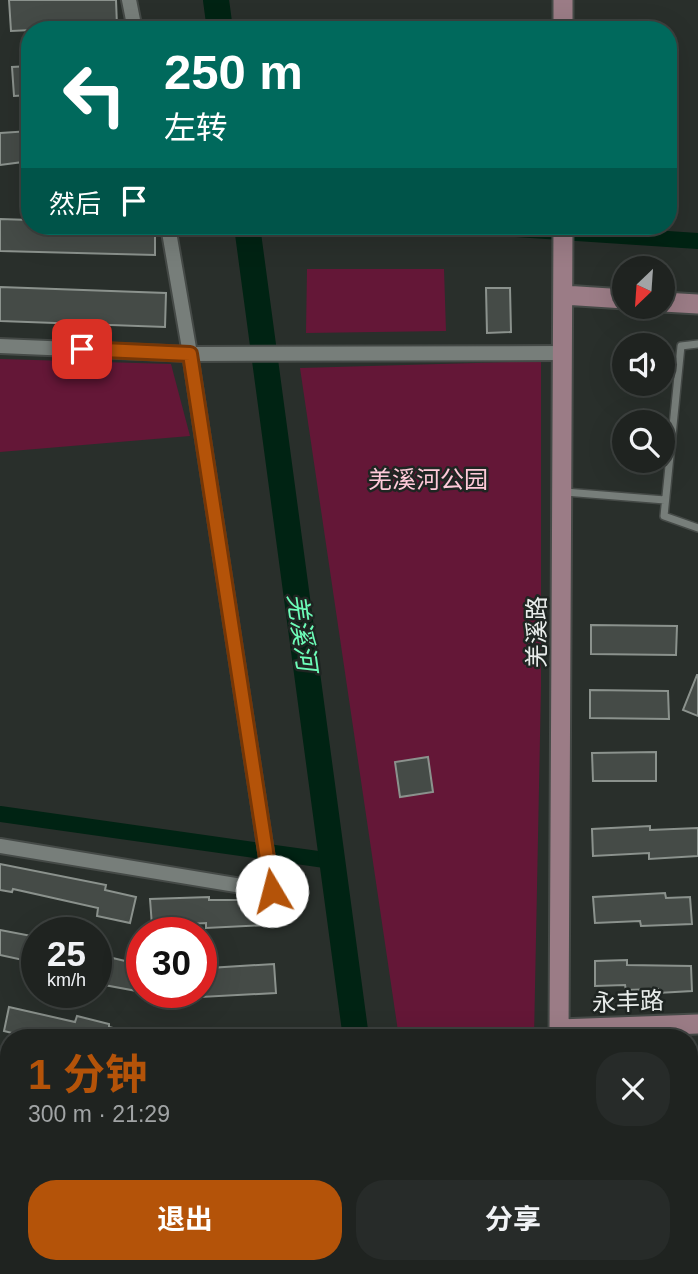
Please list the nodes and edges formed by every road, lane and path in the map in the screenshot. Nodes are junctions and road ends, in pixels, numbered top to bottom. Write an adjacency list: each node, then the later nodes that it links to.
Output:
1 (130, 0): 3 (street)
2 (563, 0): 4 (street)
3 (134, 21)
4 (563, 21)
5 (170, 235): 14 (street)
6 (563, 235): 7 (street, 羌溪路)
7 (563, 288): 8 (street); 13 (street, 羌溪路)
8 (612, 297)
9 (676, 303): 10 (street)
10 (698, 304)
11 (698, 344): 16 (lane)
12 (0, 346): 14 (street)
13 (563, 353): 14 (street); 15 (street, 羌溪路)
14 (190, 354): 18 (street)
15 (562, 492): 16 (lane); 20 (street, 羌溪路)
16 (665, 500): 17 (lane)
17 (698, 528)
18 (0, 846)
19 (698, 1024): 21 (street, 永丰路)
20 (559, 1029)
21 (621, 1029)

